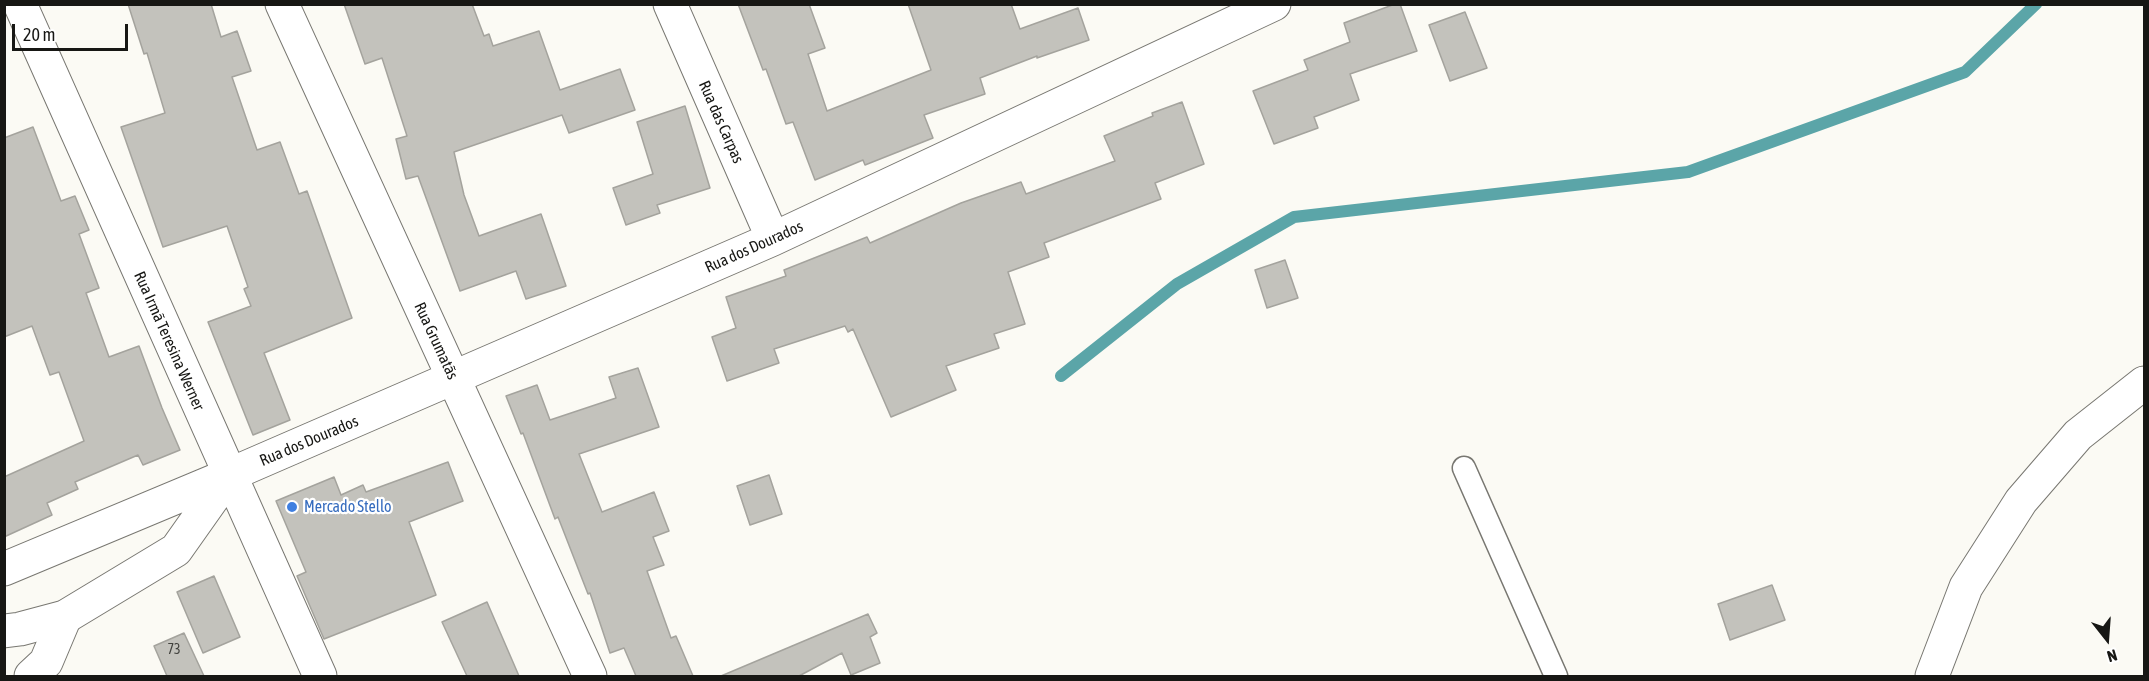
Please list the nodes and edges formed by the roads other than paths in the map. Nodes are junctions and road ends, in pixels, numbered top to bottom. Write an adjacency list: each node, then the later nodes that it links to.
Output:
1 (20, 4): 9 (street, Rua Irmã Teresina Werner)
2 (282, 4): 6 (street, Rua Grumatãs)
3 (670, 4): 5 (street, Rua das Carpas)
4 (1274, 4): 5 (street, Rua dos Dourados)
5 (773, 239): 6 (street, Rua dos Dourados)
6 (453, 378): 9 (street, Rua dos Dourados); 15 (street, Rua Grumatãs)
7 (2145, 383): 17 (street)
8 (1464, 468): 16 (lane)
9 (229, 475): 10 (street, Rua dos Dourados); 11 (street); 14 (street, Rua Irmã Teresina Werner)
10 (4, 569)
11 (65, 617): 12 (street); 13 (street)
12 (4, 631)
13 (30, 676)
14 (320, 676)
15 (590, 676)
16 (1556, 676)
17 (1932, 676)

